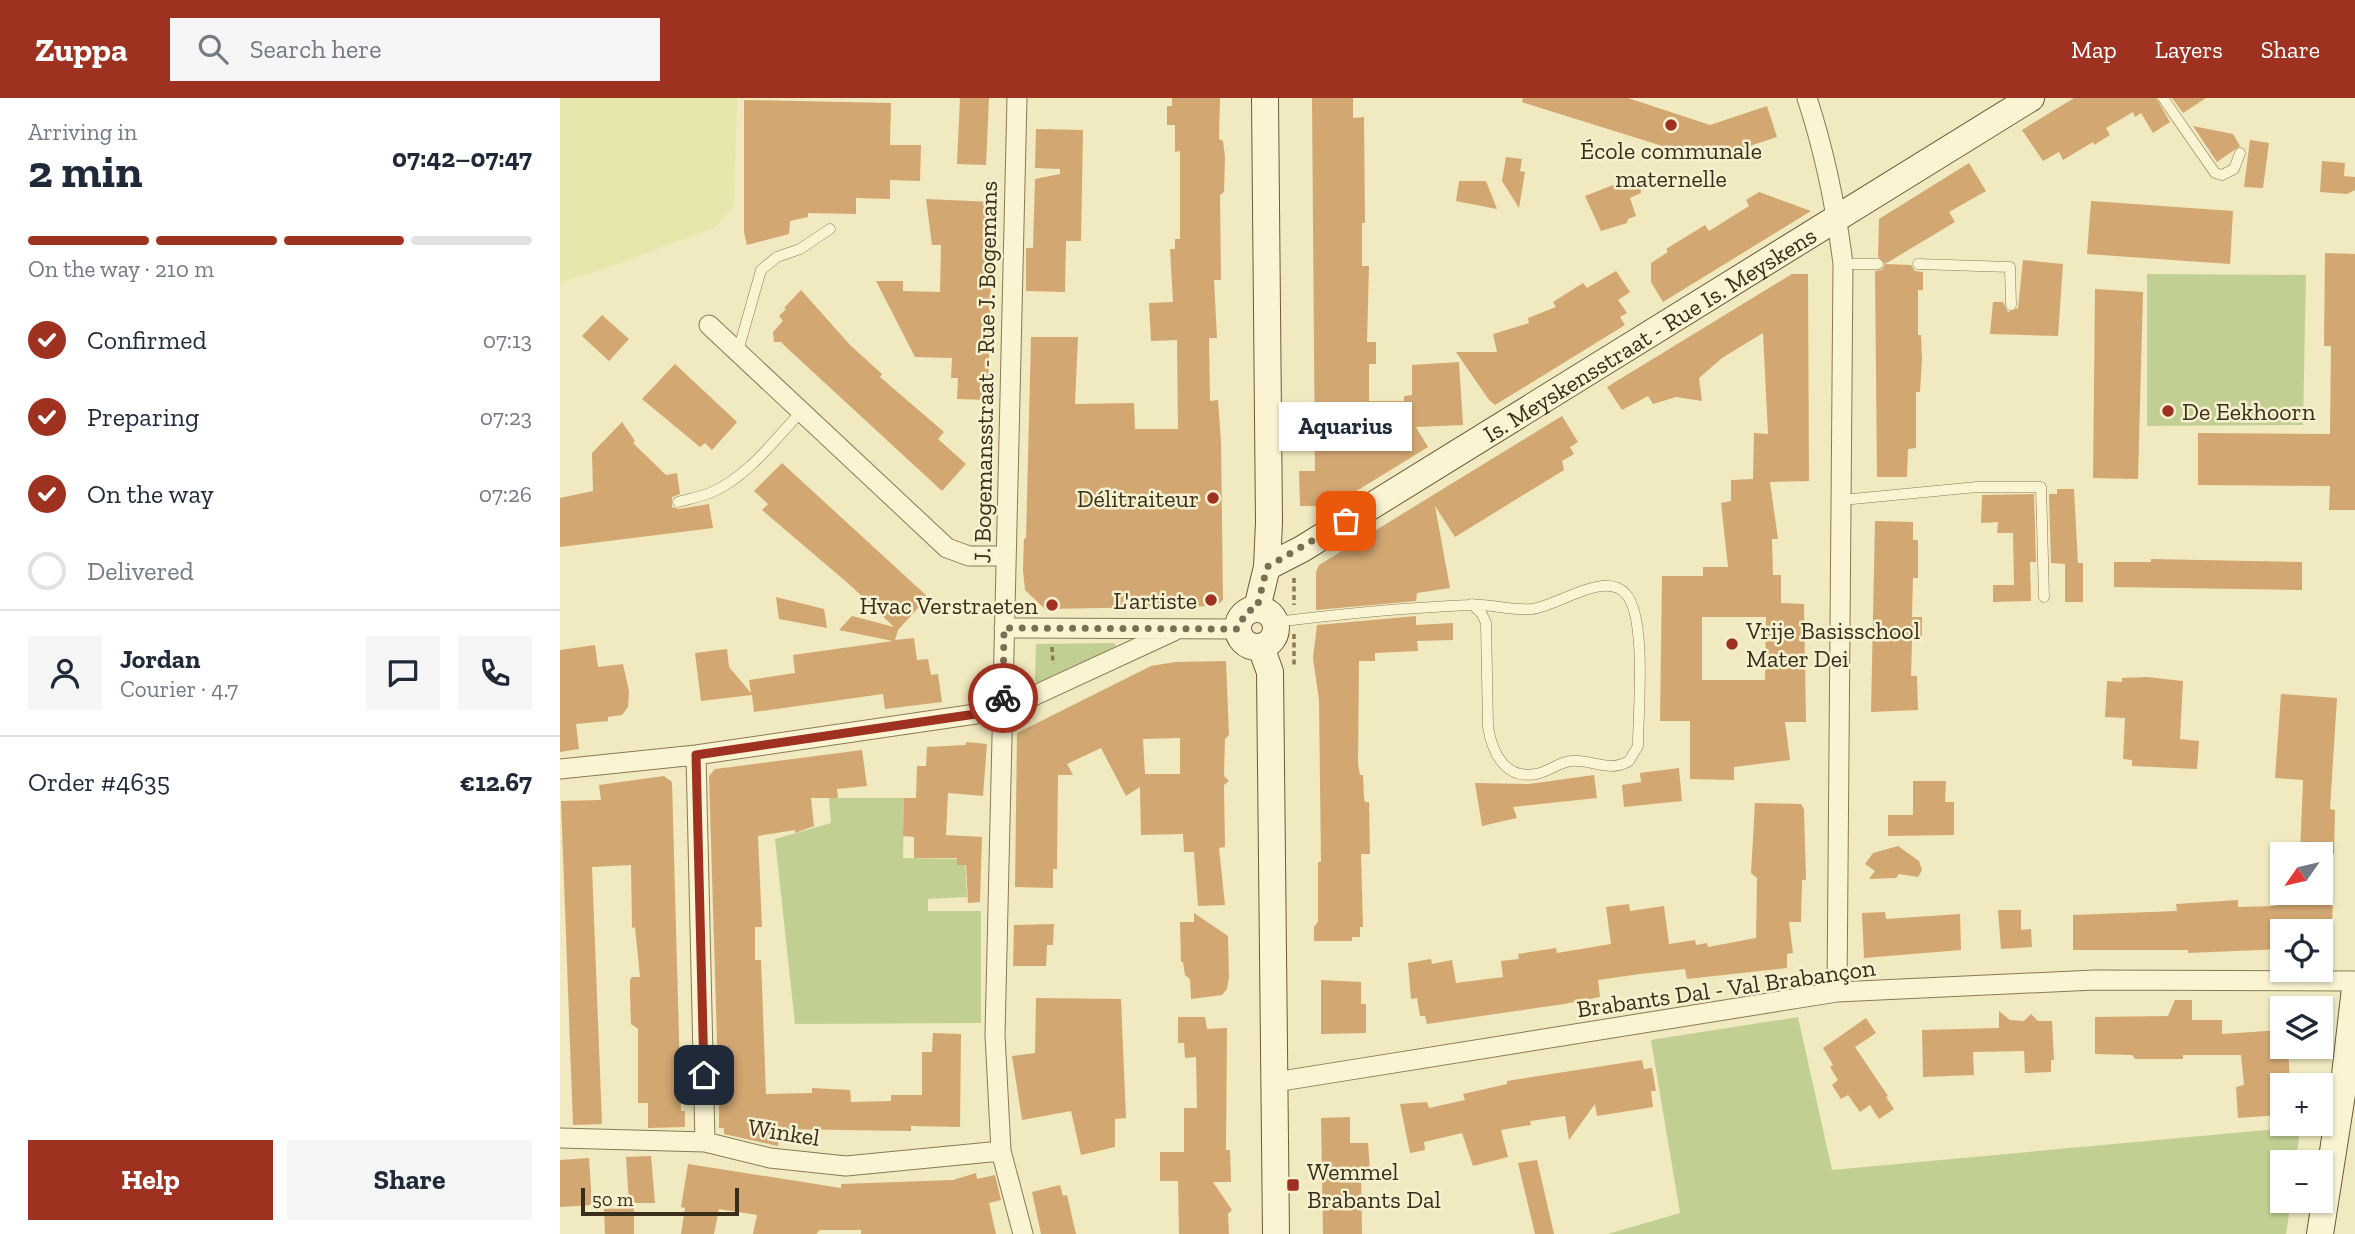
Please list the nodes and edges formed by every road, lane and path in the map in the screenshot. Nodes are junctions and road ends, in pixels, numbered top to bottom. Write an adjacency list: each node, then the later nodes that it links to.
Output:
1 (1017, 98): 18 (street, J. Bogemansstraat - Rue J. Bogemans)
2 (1265, 98): 19 (street)
3 (1807, 98): 7 (street)
4 (2031, 98): 7 (street, Is. Meyskensstraat - Rue Is. Meyskens)
5 (2163, 98): 6 (lane)
6 (2240, 153)
7 (1837, 215): 9 (street); 19 (street, Is. Meyskensstraat - Rue Is. Meyskens)
8 (830, 229): 14 (lane)
9 (1843, 264): 10 (lane); 16 (street)
10 (1878, 264)
11 (1918, 264): 12 (lane)
12 (2011, 305)
13 (709, 325): 14 (street)
14 (738, 351): 15 (street)
15 (802, 411): 17 (lane); 18 (street)
16 (1842, 500): 20 (lane); 32 (street)
17 (678, 502)
18 (1005, 556): 23 (street, J. Bogemansstraat - Rue J. Bogemans)
19 (1267, 567): 22 (street)
20 (2044, 597)
21 (1472, 604): 21 (lane); 22 (lane)
22 (1267, 615): 24 (street); 26 (street)
23 (1004, 628): 25 (street); 27 (street, J. Bogemansstraat - Rue J. Bogemans)
24 (1238, 629): 25 (street); 26 (street)
25 (1174, 631): 27 (street)
26 (1262, 647): 34 (street)
27 (1003, 710): 28 (street); 37 (street, J. Bogemansstraat - Rue J. Bogemans)
28 (696, 755): 29 (street); 36 (street)
29 (560, 769)
30 (2355, 981): 32 (street, Brabants Dal - Val Brabançon)
31 (2355, 988): 33 (street)
32 (1838, 992): 34 (street, Brabants Dal - Val Brabançon)
33 (2353, 1025): 40 (street)
34 (1275, 1082): 39 (street)
35 (560, 1138): 36 (street, Winkel)
36 (705, 1142): 37 (street, Winkel)
37 (1001, 1152): 38 (street, J. Bogemansstraat - Rue J. Bogemans)
38 (1023, 1234)
39 (1276, 1234)
40 (2320, 1234)

